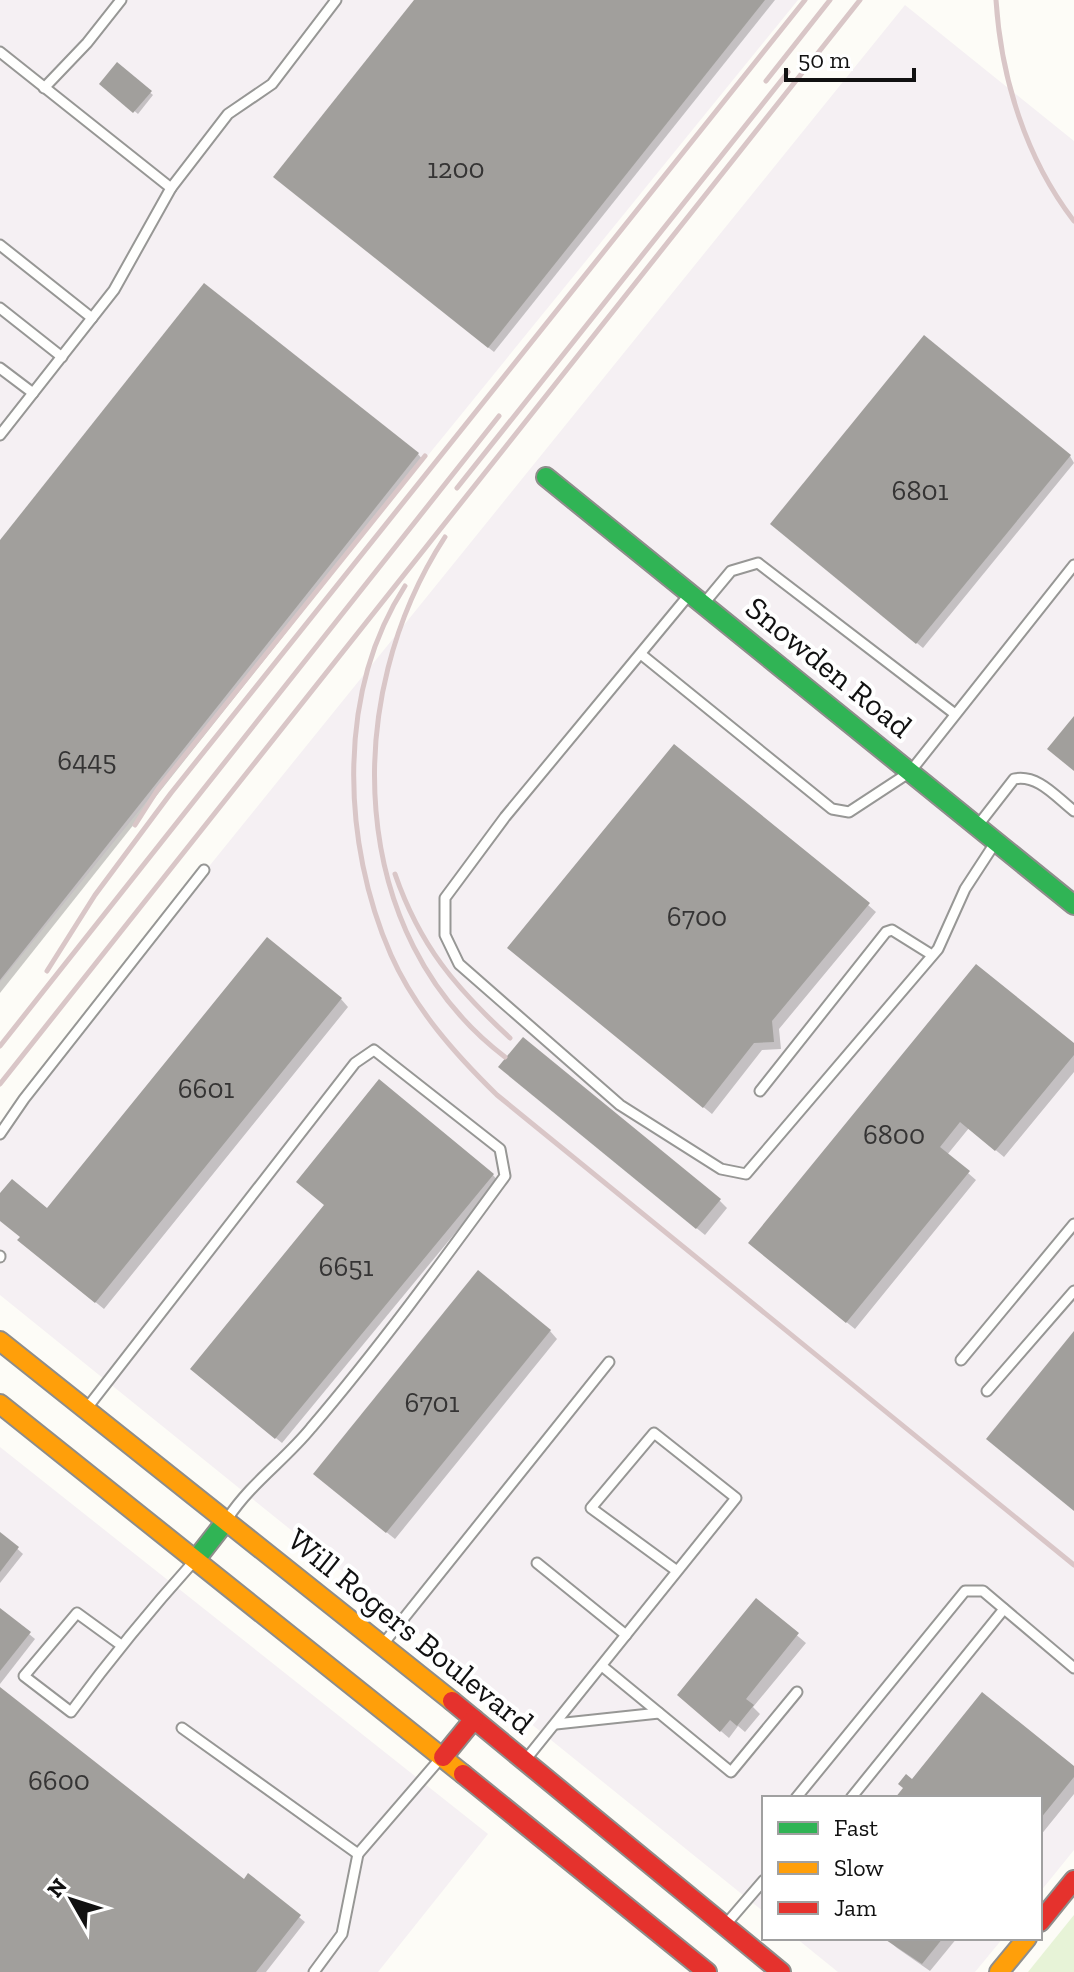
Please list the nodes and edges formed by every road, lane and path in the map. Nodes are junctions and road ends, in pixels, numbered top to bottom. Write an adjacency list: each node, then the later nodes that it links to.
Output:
1 (121, 0): 4 (lane)
2 (336, 0): 5 (lane)
3 (0, 52): 4 (lane)
4 (44, 88): 5 (lane)
5 (171, 188): 8 (lane)
6 (0, 245): 8 (lane)
7 (0, 308): 9 (lane)
8 (92, 318): 9 (lane)
9 (62, 357): 11 (lane)
10 (0, 368): 11 (lane)
11 (33, 393): 12 (lane)
12 (0, 435)
13 (546, 477): 15 (main road, Snowden Road)
14 (1074, 565): 17 (lane)
15 (697, 599): 16 (lane); 17 (lane); 18 (main road, Snowden Road)
16 (642, 655): 18 (lane); 24 (lane)
17 (955, 714): 18 (lane)
18 (910, 772): 20 (main road, Snowden Road)
19 (1074, 811): 20 (lane)
20 (977, 826): 21 (main road, Snowden Road)
21 (996, 841): 23 (main road, Snowden Road); 24 (lane)
22 (204, 870): 26 (lane)
23 (1074, 905)
24 (932, 955): 25 (lane)
25 (760, 1091)
26 (0, 1134)
27 (1074, 1224): 30 (lane)
28 (1074, 1291): 32 (lane)
29 (0, 1341): 34 (main road, Will Rogers Boulevard)
30 (961, 1360)
31 (609, 1362): 42 (lane)
32 (987, 1391)
33 (0, 1404): 36 (main road)
34 (87, 1408): 35 (main road, Will Rogers Boulevard); 35 (lane)
35 (226, 1521): 36 (main road); 42 (main road, Will Rogers Boulevard)
36 (197, 1558): 41 (lane); 50 (main road)
37 (537, 1563): 40 (lane)
38 (677, 1571): 38 (lane); 40 (lane)
39 (1004, 1609): 44 (lane); 52 (lane); 53 (lane)
40 (626, 1635): 43 (lane)
41 (121, 1645): 41 (lane)
42 (382, 1645): 47 (main road, Will Rogers Boulevard)
43 (602, 1666): 46 (lane); 48 (lane)
44 (1074, 1668)
45 (797, 1692): 46 (lane)
46 (659, 1713): 48 (lane)
47 (474, 1719): 50 (main road); 51 (main road, Will Rogers Boulevard)
48 (556, 1724): 51 (lane)
49 (182, 1728): 54 (lane)
50 (443, 1757): 54 (lane); 61 (main road)
51 (525, 1761): 58 (main road, Will Rogers Boulevard)
52 (798, 1796)
53 (853, 1796)
54 (358, 1854): 60 (lane)
55 (1074, 1880): 57 (main road)
56 (762, 1882): 58 (lane)
57 (1042, 1920)
58 (725, 1926): 62 (main road, Will Rogers Boulevard)
59 (1025, 1940): 63 (main road)
60 (314, 1972)
61 (707, 1972)
62 (781, 1972)
63 (999, 1972)

